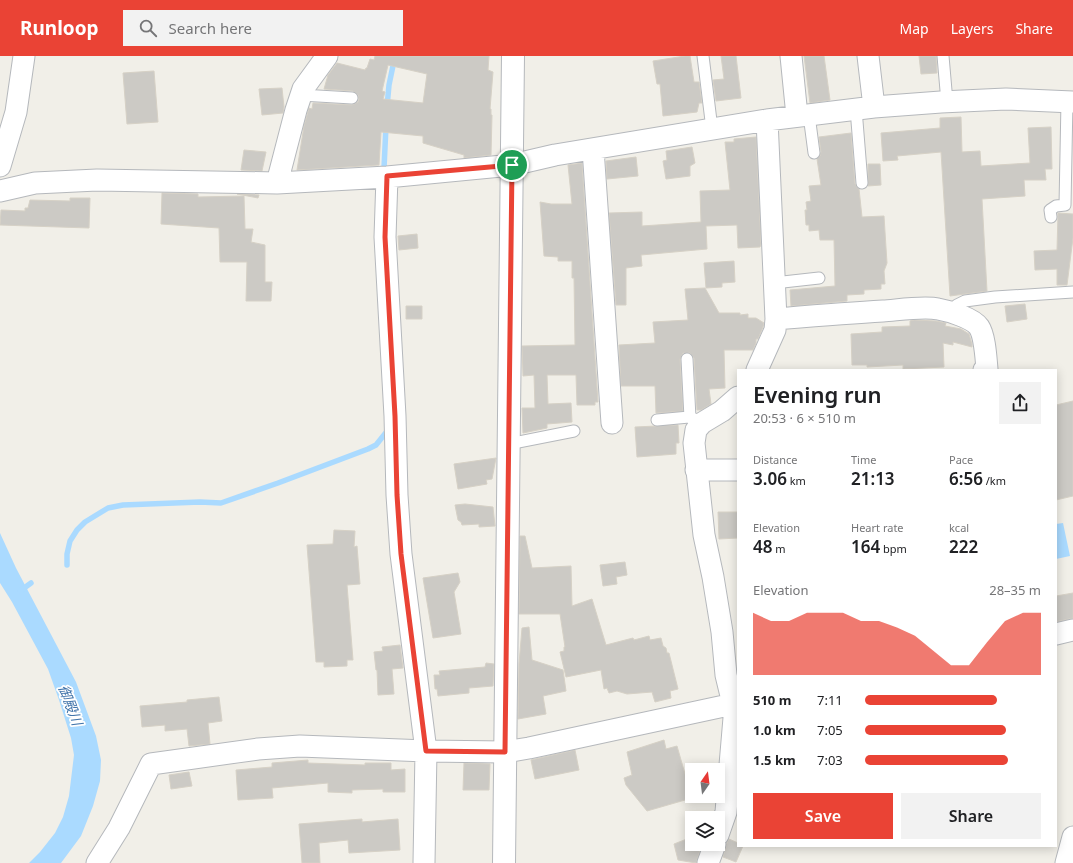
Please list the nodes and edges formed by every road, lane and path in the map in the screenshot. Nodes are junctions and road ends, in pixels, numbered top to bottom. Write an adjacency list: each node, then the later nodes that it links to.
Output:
1 (24, 56): 19 (street)
2 (327, 56): 8 (street)
3 (514, 56): 18 (street)
4 (703, 56): 15 (lane)
5 (791, 56): 13 (street)
6 (868, 56): 12 (street)
7 (943, 56): 10 (lane)
8 (301, 95): 9 (lane); 21 (street)
9 (352, 98)
10 (947, 102): 11 (street); 12 (street)
11 (1070, 102): 24 (lane)
12 (865, 108): 13 (street); 22 (lane)
13 (803, 116): 14 (street); 17 (lane)
14 (767, 120): 15 (street); 26 (street)
15 (712, 129): 16 (street)
16 (593, 149): 18 (street); 36 (street)
17 (814, 154)
18 (512, 165): 20 (street); 38 (street)
19 (0, 166)
20 (387, 176): 21 (street); 44 (street)
21 (277, 183): 23 (street)
22 (862, 183)
23 (0, 191)
24 (1051, 217)
25 (819, 278): 26 (lane)
26 (774, 283): 29 (street)
27 (1073, 292): 28 (lane)
28 (950, 312): 29 (street); 32 (street)
29 (776, 319): 31 (street)
30 (688, 359): 35 (lane)
31 (757, 369)
32 (987, 369)
33 (737, 398): 35 (street)
34 (657, 420): 35 (lane)
35 (696, 420): 39 (street)
36 (612, 424)
37 (574, 430): 38 (lane)
38 (508, 444): 45 (street)
39 (696, 470): 40 (street); 43 (street)
40 (737, 470)
41 (1073, 630): 42 (street)
42 (1057, 634)
43 (735, 703): 45 (street); 46 (street)
44 (426, 751): 45 (street); 49 (street); 50 (street)
45 (505, 752): 51 (street)
46 (725, 815)
47 (1073, 837): 53 (street)
48 (712, 851): 52 (street)
49 (97, 863)
50 (424, 863)
51 (504, 863)
52 (708, 863)
53 (1066, 863)

